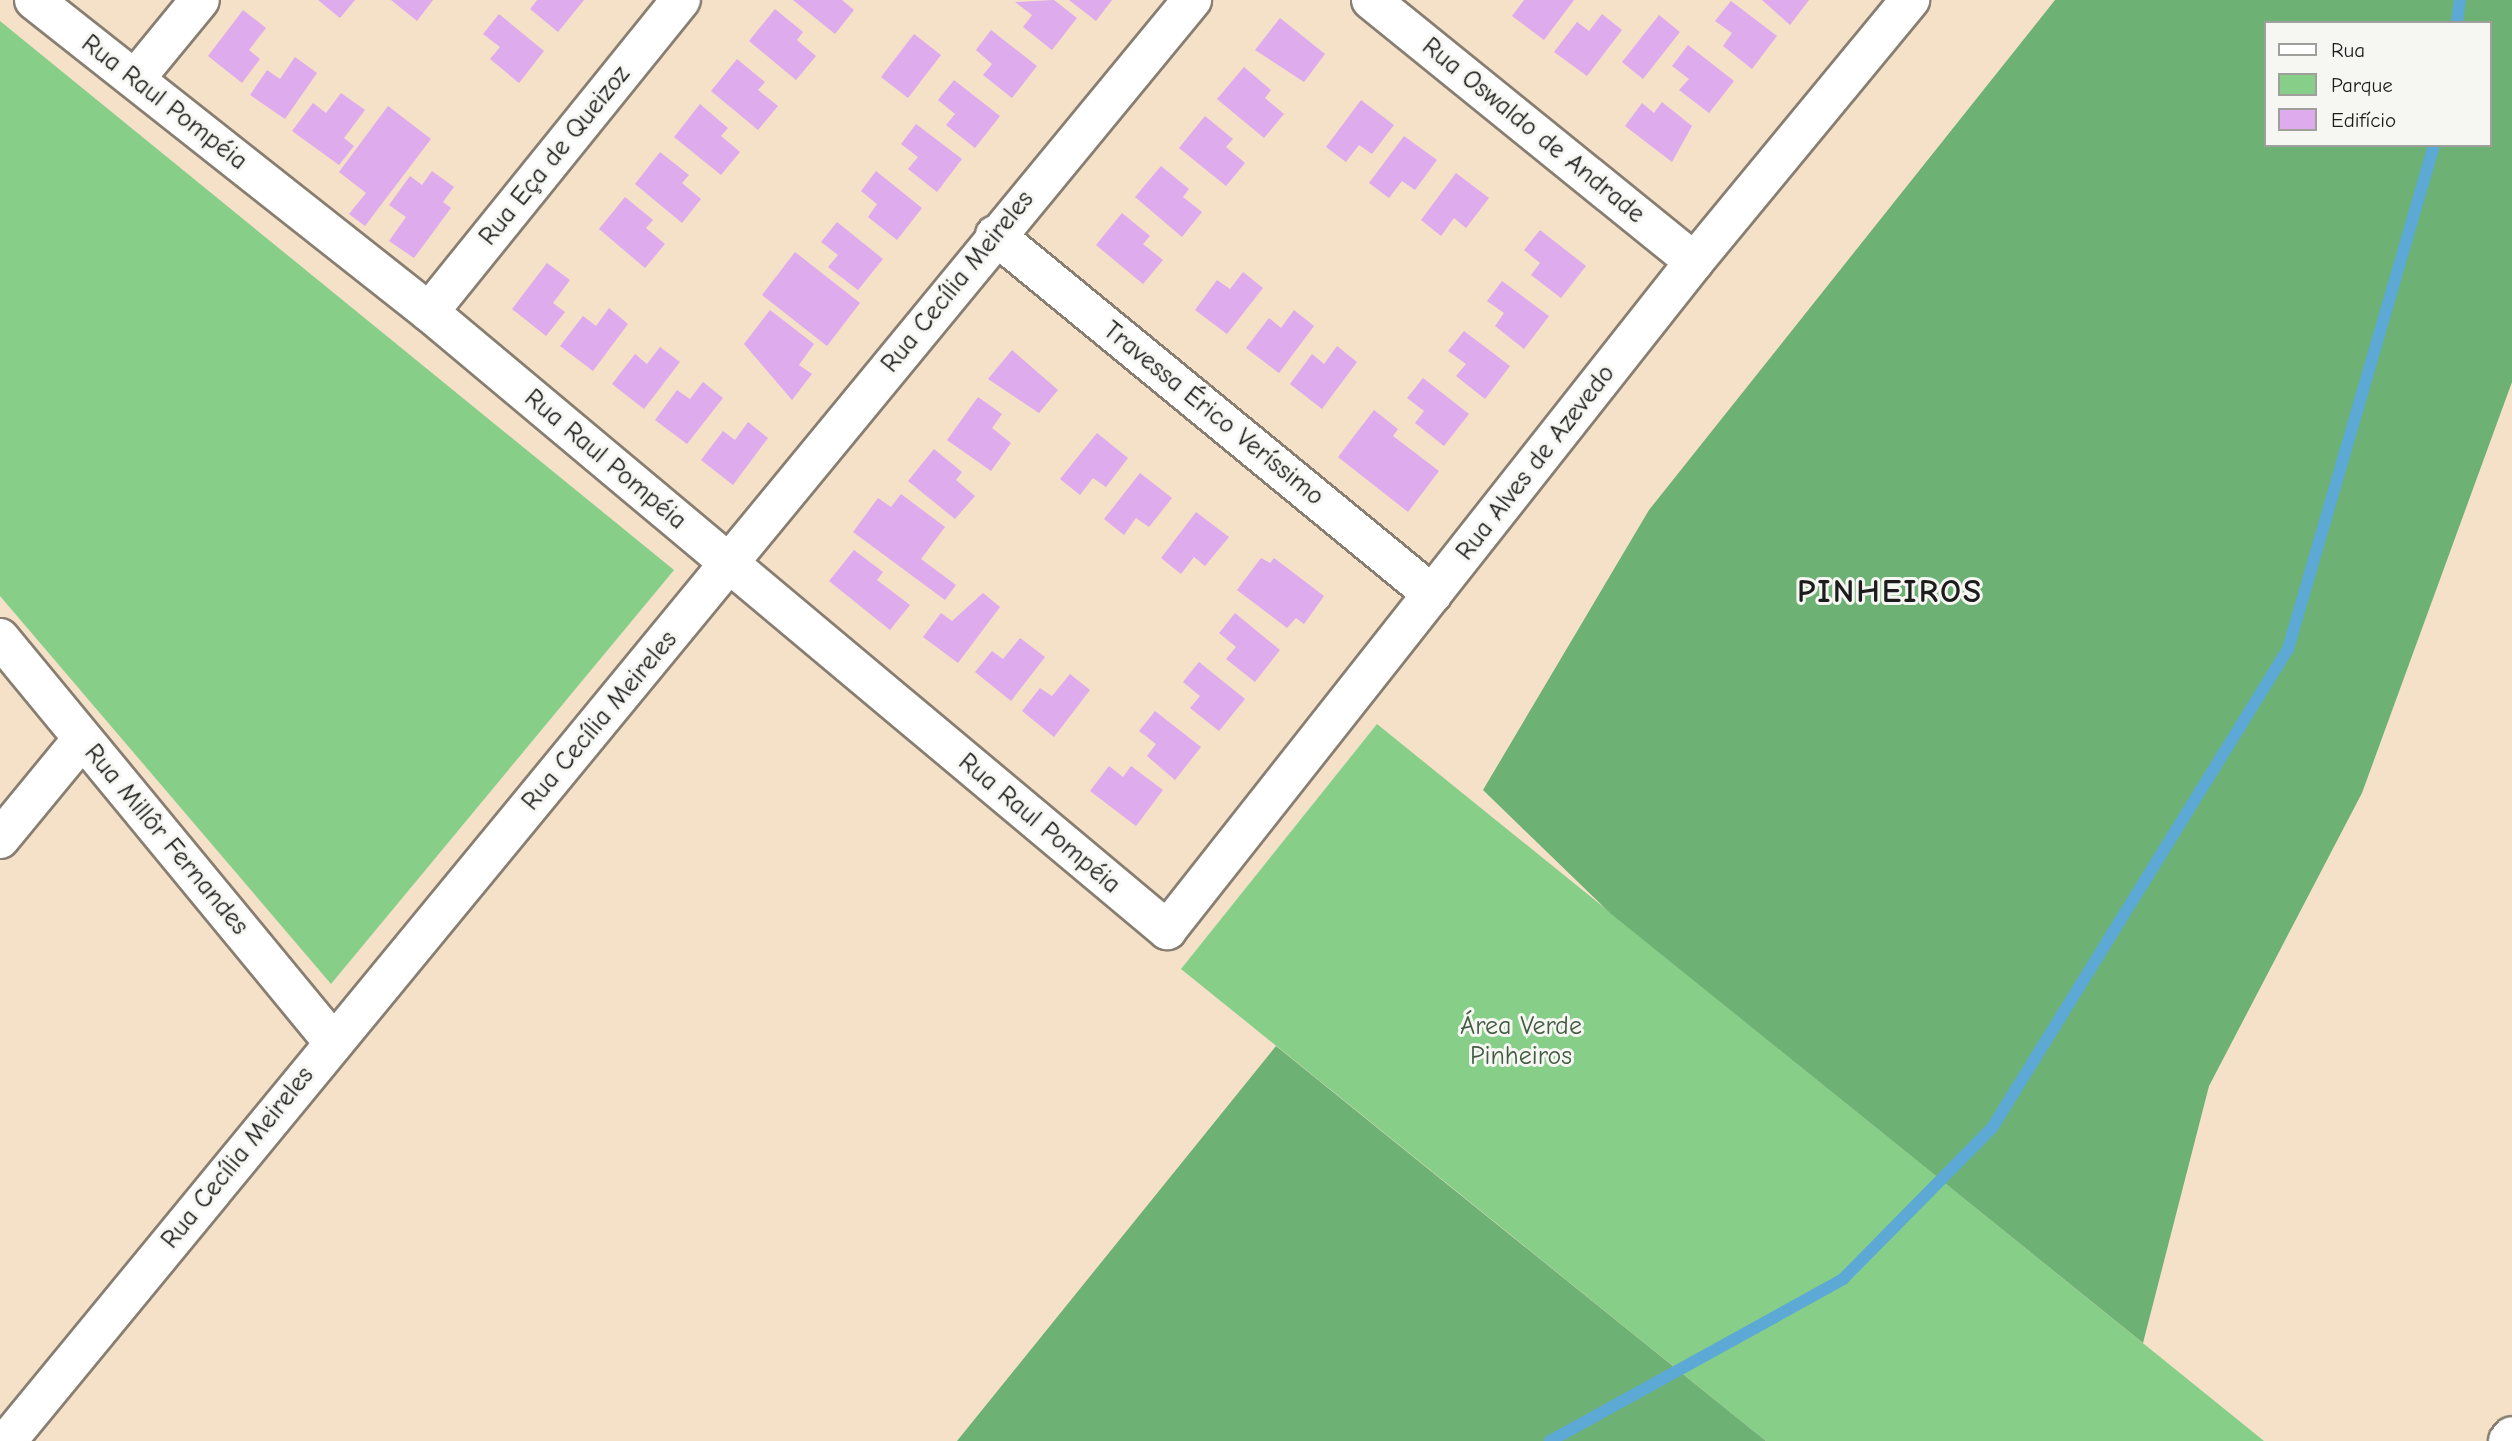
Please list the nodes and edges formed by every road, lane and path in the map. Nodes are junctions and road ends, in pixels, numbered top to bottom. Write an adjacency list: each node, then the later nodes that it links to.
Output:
1 (34, 0): 7 (street, Rua Raul Pompéia)
2 (200, 0): 7 (street)
3 (681, 0): 10 (street, Rua Eça de Queizoz)
4 (1192, 0): 8 (street, Rua Cecília Meireles)
5 (1371, 0): 9 (street, Rua Oswaldo de Andrade)
6 (1910, 0): 9 (street, Rua Alves de Azevedo)
7 (135, 79): 10 (street, Rua Raul Pompéia)
8 (995, 235): 11 (street, Rua Cecília Meireles); 12 (street, Travessa Érico Veríssimo)
9 (1694, 262): 12 (street, Rua Alves de Azevedo)
10 (429, 312): 11 (street, Rua Raul Pompéia)
11 (729, 565): 16 (street, Rua Raul Pompéia); 17 (street, Rua Cecília Meireles)
12 (1432, 594): 16 (street, Rua Alves de Azevedo)
13 (0, 638): 14 (street, Rua Millôr Fernandes)
14 (82, 739): 15 (street); 17 (street, Rua Millôr Fernandes)
15 (0, 839)
16 (1167, 930)
17 (333, 1042): 19 (street, Rua Cecília Meireles)
18 (2512, 1436): 20 (street)
19 (7, 1441)
20 (2508, 1441)

